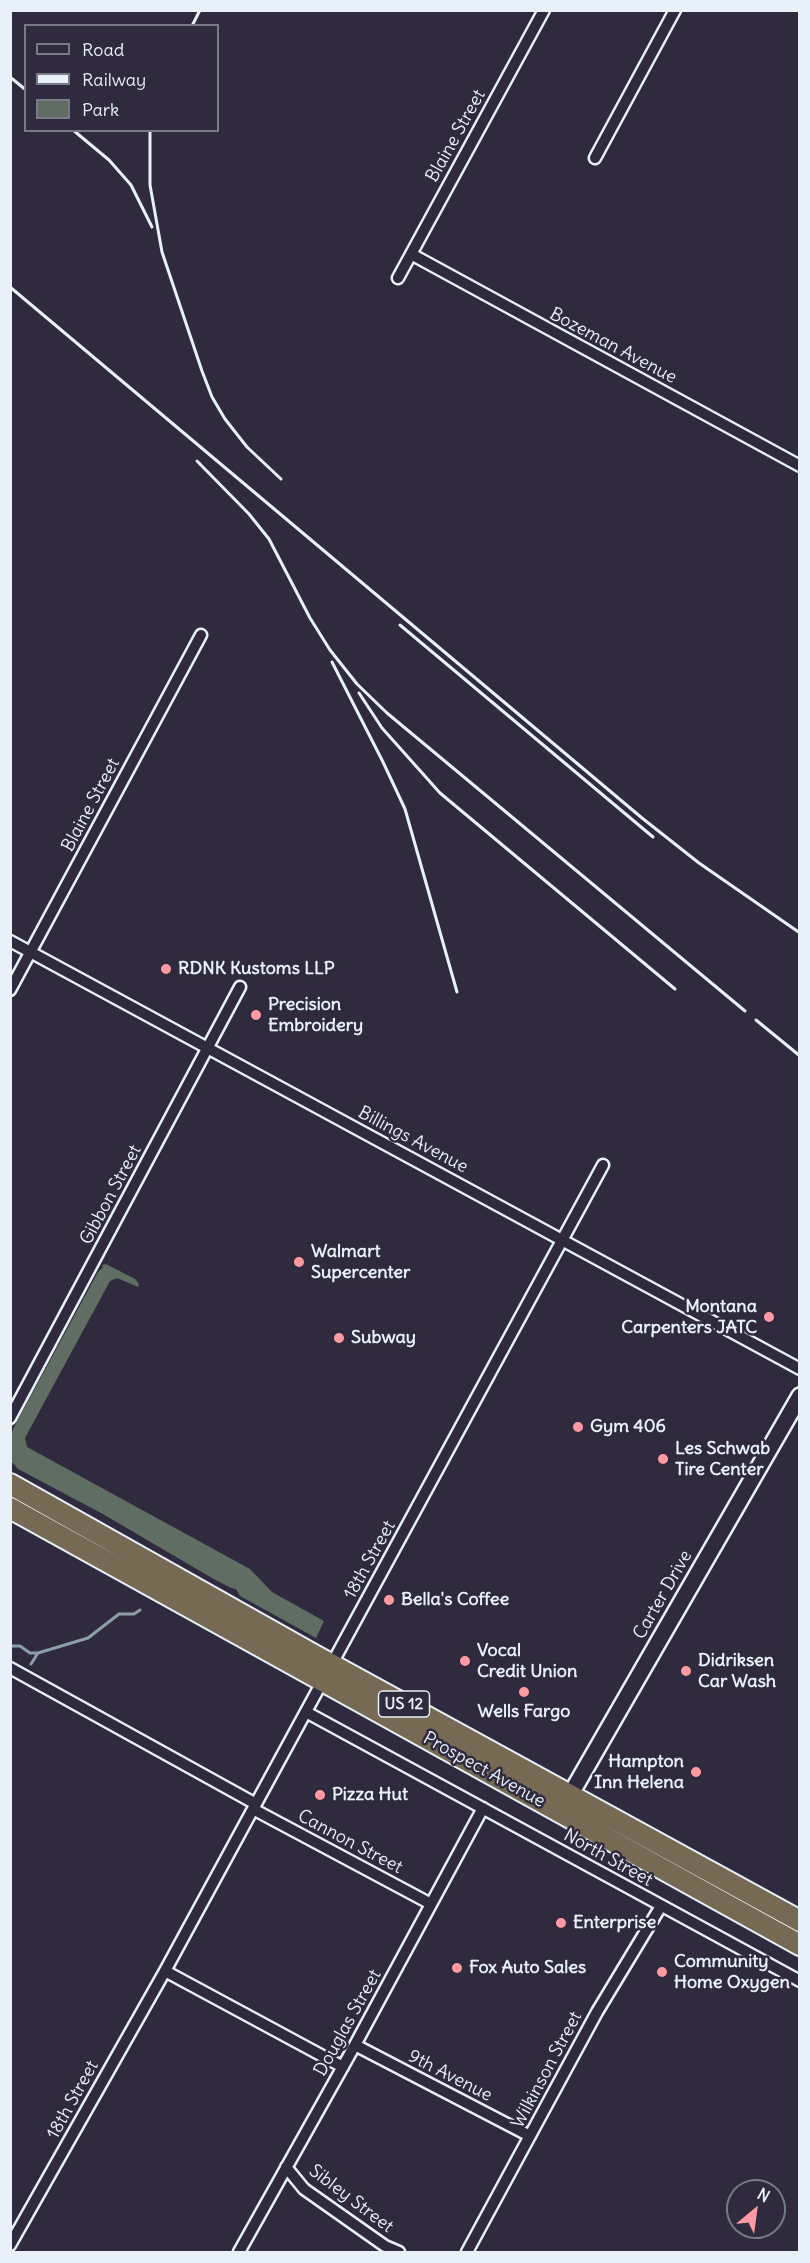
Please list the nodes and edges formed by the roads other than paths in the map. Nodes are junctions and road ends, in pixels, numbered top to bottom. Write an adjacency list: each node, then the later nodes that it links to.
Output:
1 (544, 10): 4 (street, Blaine Street)
2 (675, 10): 3 (street)
3 (595, 159)
4 (411, 254): 5 (street, Blaine Street); 6 (street, Bozeman Avenue)
5 (398, 278)
6 (800, 466)
7 (201, 635): 9 (street, Blaine Street)
8 (10, 941): 9 (street, Billings Avenue)
9 (30, 951): 11 (street, Blaine Street); 12 (street, Billings Avenue)
10 (240, 987): 12 (street, Gibbon Street)
11 (10, 990)
12 (208, 1048): 14 (street, Billings Avenue); 17 (street, Gibbon Street)
13 (603, 1165): 14 (street, 18th Street)
14 (563, 1240): 15 (street, Billings Avenue); 21 (street, 18th Street)
15 (800, 1369)
16 (800, 1396): 23 (street, Carter Drive)
17 (10, 1418)
18 (10, 1484): 21 (highway, Prospect Avenue / US 12)
19 (10, 1508): 21 (highway, Prospect Avenue / US 12)
20 (10, 1668): 24 (street, Cannon Street)
21 (327, 1672): 22 (street, 18th Street); 23 (highway, Prospect Avenue / US 12)
22 (306, 1712): 24 (street, 18th Street); 25 (street, North Street)
23 (565, 1804): 28 (highway, Prospect Avenue / US 12); 29 (highway, Prospect Avenue / US 12)
24 (254, 1807): 26 (street, Cannon Street); 30 (street, 18th Street)
25 (483, 1808): 26 (street, Douglas Street); 27 (street, North Street)
26 (431, 1904): 32 (street, Douglas Street)
27 (661, 1906): 31 (street, North Street); 34 (street, Wilkinson Street)
28 (800, 1921)
29 (800, 1945)
30 (165, 1971): 33 (street); 36 (street, 18th Street)
31 (800, 1981)
32 (355, 2045): 33 (street, Douglas Street); 34 (street, 9th Avenue)
33 (343, 2067): 35 (street, Douglas Street)
34 (530, 2136): 39 (street, Wilkinson Street)
35 (285, 2167): 37 (street, Douglas Street); 38 (street, Sibley Street)
36 (10, 2245)
37 (239, 2253)
38 (399, 2253)
39 (467, 2253)

